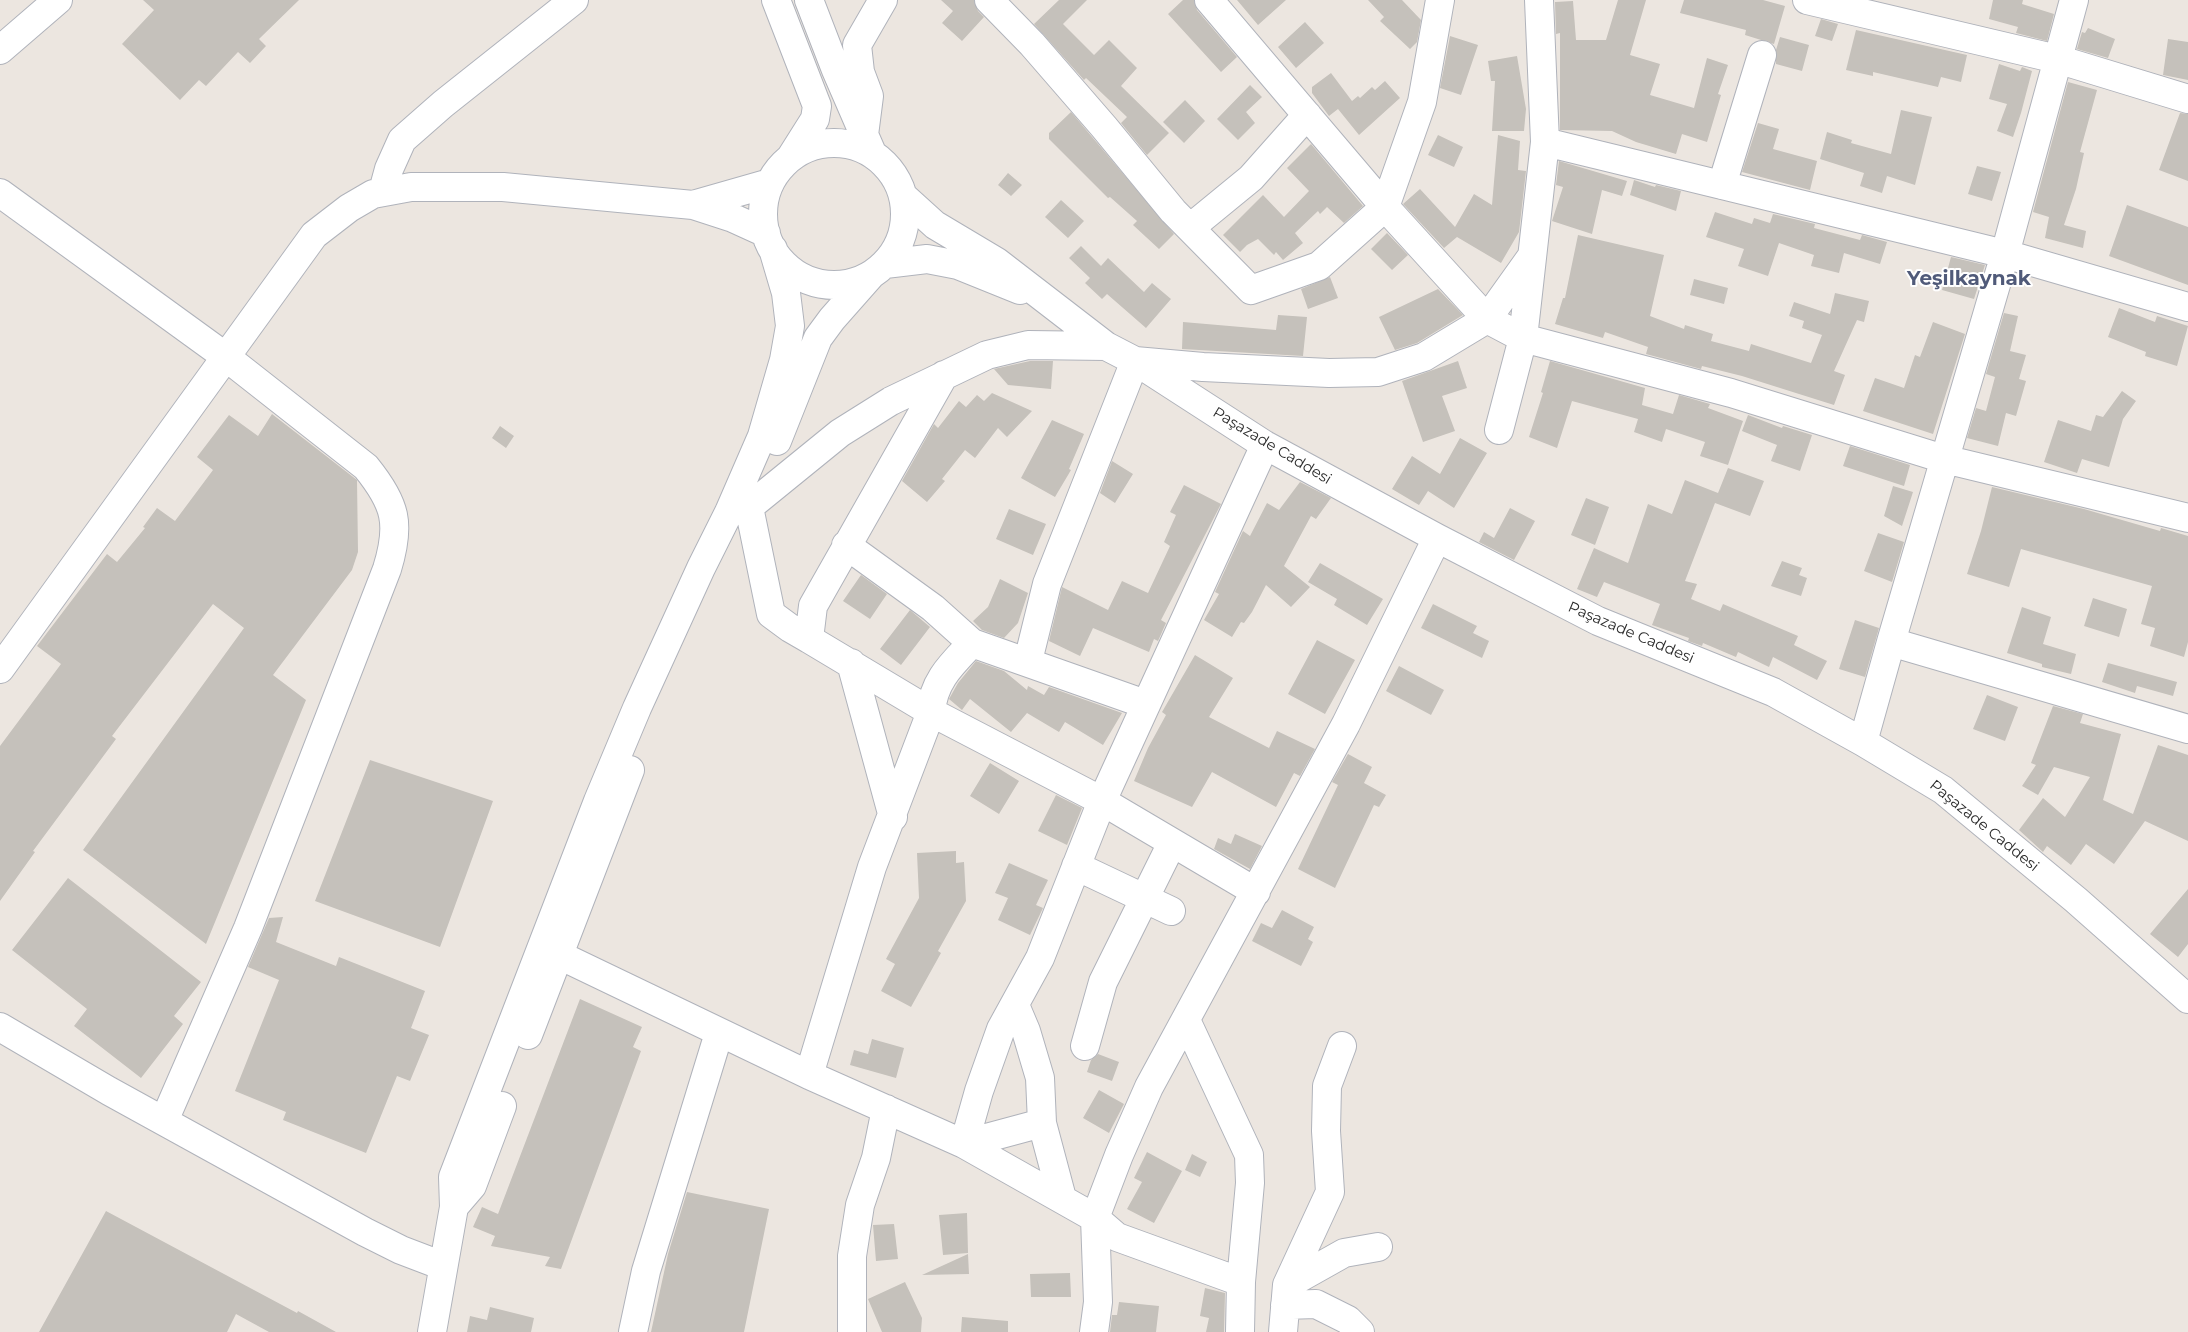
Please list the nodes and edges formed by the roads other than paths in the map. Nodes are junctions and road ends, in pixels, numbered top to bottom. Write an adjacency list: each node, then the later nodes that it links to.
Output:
1 (58, 0): 12 (street)
2 (574, 0): 22 (street)
3 (776, 0): 19 (street)
4 (809, 0): 18 (street)
5 (883, 0): 18 (street)
6 (989, 0): 27 (street)
7 (1209, 0): 16 (street)
8 (1539, 0): 17 (street)
9 (1807, 0): 14 (street)
10 (2074, 0): 14 (street)
11 (1434, 3): 26 (street)
12 (0, 50)
13 (1762, 55): 21 (street)
14 (2057, 59): 15 (street); 29 (street)
15 (2188, 99)
16 (1307, 116): 26 (street); 27 (street)
17 (1545, 142): 21 (street); 30 (street)
18 (868, 144): 19 (street); 24 (street)
19 (792, 157): 20 (street)
20 (770, 183): 25 (street); 28 (street)
21 (1722, 185): 29 (street)
22 (383, 191): 25 (street); 37 (street)
23 (0, 193): 37 (street)
24 (903, 196): 31 (street); 32 (street, Paşazade Caddesi)
25 (693, 205): 28 (street)
26 (1385, 207): 27 (street); 34 (street)
27 (1190, 228)
28 (769, 241): 31 (street); 78 (street)
29 (2005, 254): 33 (street); 42 (street)
30 (1532, 256): 34 (street); 35 (street)
31 (877, 270): 32 (street); 43 (street)
32 (1049, 300): 36 (street, Paşazade Caddesi)
33 (2188, 306)
34 (1487, 319): 35 (street); 38 (street)
35 (1523, 338): 40 (street); 42 (street)
36 (1106, 346): 38 (street, Paşazade Caddesi); 39 (street)
37 (226, 357): 52 (street); 74 (street)
38 (1135, 360): 41 (street, Paşazade Caddesi); 50 (street)
39 (944, 375): 43 (street); 46 (street)
40 (1499, 430)
41 (1265, 445): 45 (street, Paşazade Caddesi); 53 (street)
42 (1944, 459): 44 (street); 48 (street)
43 (749, 508): 47 (street); 64 (street)
44 (2188, 518)
45 (1437, 538): 56 (street, Paşazade Caddesi); 61 (street)
46 (846, 545): 47 (street); 49 (street)
47 (809, 639): 51 (street)
48 (1891, 642): 55 (street); 56 (street)
49 (972, 643): 50 (street); 54 (street)
50 (1028, 661): 53 (street)
51 (851, 663): 54 (street); 58 (street)
52 (0, 669)
53 (1146, 704): 57 (street)
54 (932, 712): 57 (street); 58 (street)
55 (2188, 729)
56 (1864, 742): 65 (street, Paşazade Caddesi)
57 (1102, 800): 59 (street); 60 (street)
58 (893, 817): 72 (street)
59 (1172, 843): 61 (street); 62 (street)
60 (1076, 866): 62 (street); 66 (street)
61 (1256, 892): 67 (street)
62 (1145, 898): 63 (street); 70 (street)
63 (1171, 911)
64 (558, 956): 69 (street); 78 (street)
65 (2188, 999)
66 (1015, 1004): 75 (street); 76 (street)
67 (1186, 1020): 79 (street); 82 (street)
68 (0, 1026): 74 (street)
69 (718, 1033): 72 (street); 85 (street)
70 (1085, 1046)
71 (1342, 1046): 83 (street)
72 (809, 1075): 73 (street)
73 (886, 1109): 76 (street); 86 (street)
74 (164, 1121): 81 (street)
75 (1042, 1124): 76 (street); 77 (street)
76 (964, 1144): 77 (street)
77 (1062, 1198): 79 (street)
78 (454, 1207): 81 (street)
79 (1094, 1218): 82 (street); 87 (street)
80 (1378, 1247): 83 (street)
81 (443, 1266): 84 (street)
82 (1241, 1282): 88 (street)
83 (1286, 1295): 89 (street); 90 (street)
84 (432, 1332)
85 (633, 1332)
86 (852, 1332)
87 (1094, 1332)
88 (1240, 1332)
89 (1283, 1332)
90 (1360, 1332)

